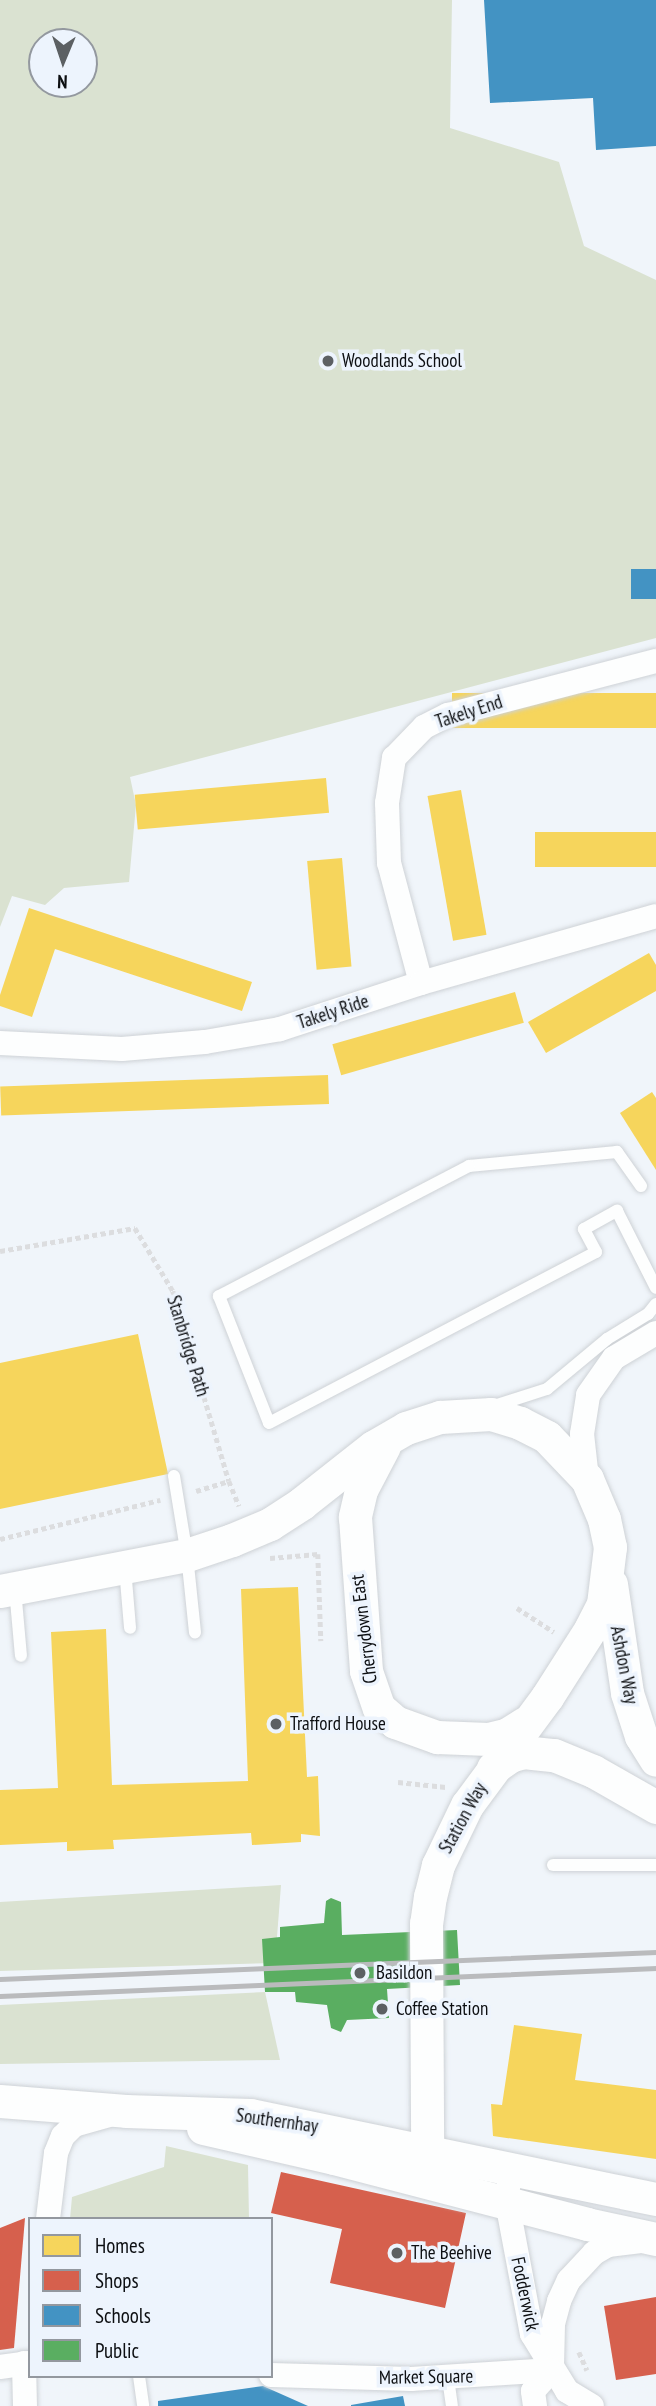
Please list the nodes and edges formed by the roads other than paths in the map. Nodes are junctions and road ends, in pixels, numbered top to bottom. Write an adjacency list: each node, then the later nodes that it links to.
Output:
1 (656, 661): 3 (street, Takely End)
2 (656, 916): 3 (street, Takely Ride)
3 (421, 983): 4 (street, Takely Ride)
4 (0, 1043)
5 (641, 1186): 6 (lane)
6 (656, 1289)
7 (656, 1304): 9 (lane)
8 (656, 1333): 12 (street)
9 (463, 1414): 10 (street); 12 (street)
10 (392, 1436): 13 (street); 20 (street, Cherrydown East)
11 (174, 1476): 13 (lane)
12 (587, 1479): 14 (street)
13 (187, 1555): 15 (street); 18 (lane)
14 (609, 1564): 20 (street, Station Way); 21 (street, Ashdon Way)
15 (125, 1568): 16 (street); 17 (lane)
16 (8, 1590): 19 (lane)
17 (130, 1628)
18 (195, 1633)
19 (21, 1656)
20 (530, 1719): 22 (street, Station Way)
21 (656, 1760)
22 (491, 1769): 23 (street); 28 (street, Station Way)
23 (656, 1807)
24 (553, 1864): 25 (lane)
25 (656, 1865)
26 (0, 2101): 27 (street, Southernhay)
27 (126, 2111): 28 (street, Southernhay); 29 (street, Southernhay); 34 (street)
28 (427, 2149): 29 (street); 30 (street, Southernhay); 31 (street)
29 (392, 2172): 31 (street, Southernhay)
30 (545, 2174): 32 (street, Southernhay); 33 (street)
31 (457, 2189): 33 (street, Southernhay)
32 (656, 2199)
33 (507, 2202): 35 (street, Southernhay); 38 (street, Fodderwick)
34 (48, 2217)
35 (656, 2240): 38 (street, Fodderwick)
36 (27, 2363): 37 (street); 43 (street)
37 (0, 2367)
38 (552, 2370): 41 (street, Market Square); 42 (street); 46 (street)
39 (273, 2375): 41 (street, Market Square)
40 (139, 2378): 44 (lane)
41 (448, 2378): 45 (lane)
42 (534, 2399)
43 (25, 2406)
44 (143, 2406)
45 (452, 2406)
46 (592, 2406)

